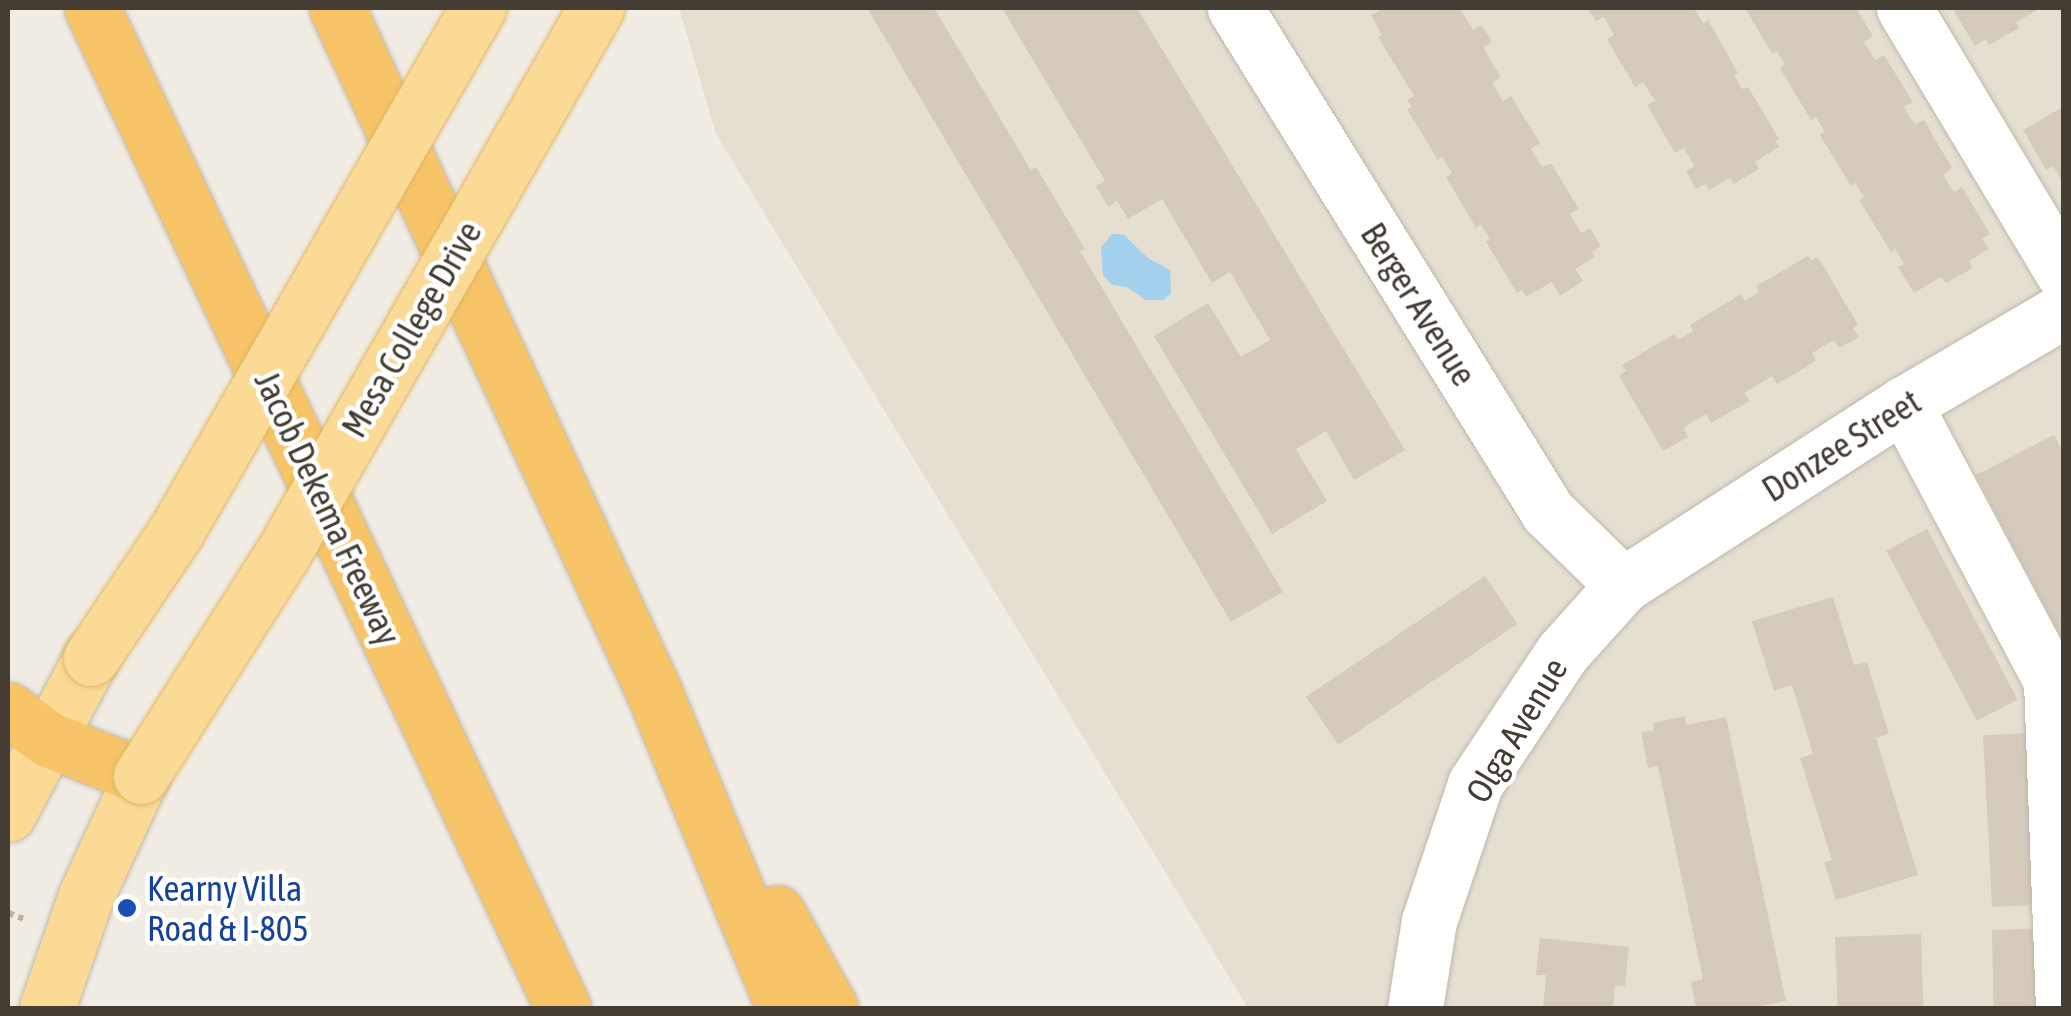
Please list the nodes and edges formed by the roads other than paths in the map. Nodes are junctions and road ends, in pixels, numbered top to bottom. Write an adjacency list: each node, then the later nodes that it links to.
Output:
1 (92, 8): 16 (highway, Jacob Dekema Freeway)
2 (338, 8): 11 (highway)
3 (478, 8): 12 (main road, bridge)
4 (596, 8): 13 (main road, Mesa College Drive, bridge)
5 (1235, 8): 10 (street, Berger Avenue)
6 (1904, 8): 7 (street)
7 (2064, 274)
8 (2064, 310): 9 (street, Donzee Street)
9 (1904, 404): 10 (street, Donzee Street); 20 (street)
10 (1622, 585): 19 (street, Olga Avenue)
11 (654, 692): 17 (highway); 18 (highway)
12 (28, 724): 13 (highway); 14 (main road)
13 (140, 776): 15 (main road, Mesa College Drive)
14 (8, 814)
15 (53, 988)
16 (563, 1008)
17 (784, 1008)
18 (830, 1008)
19 (1416, 1008)
20 (2064, 1008)

